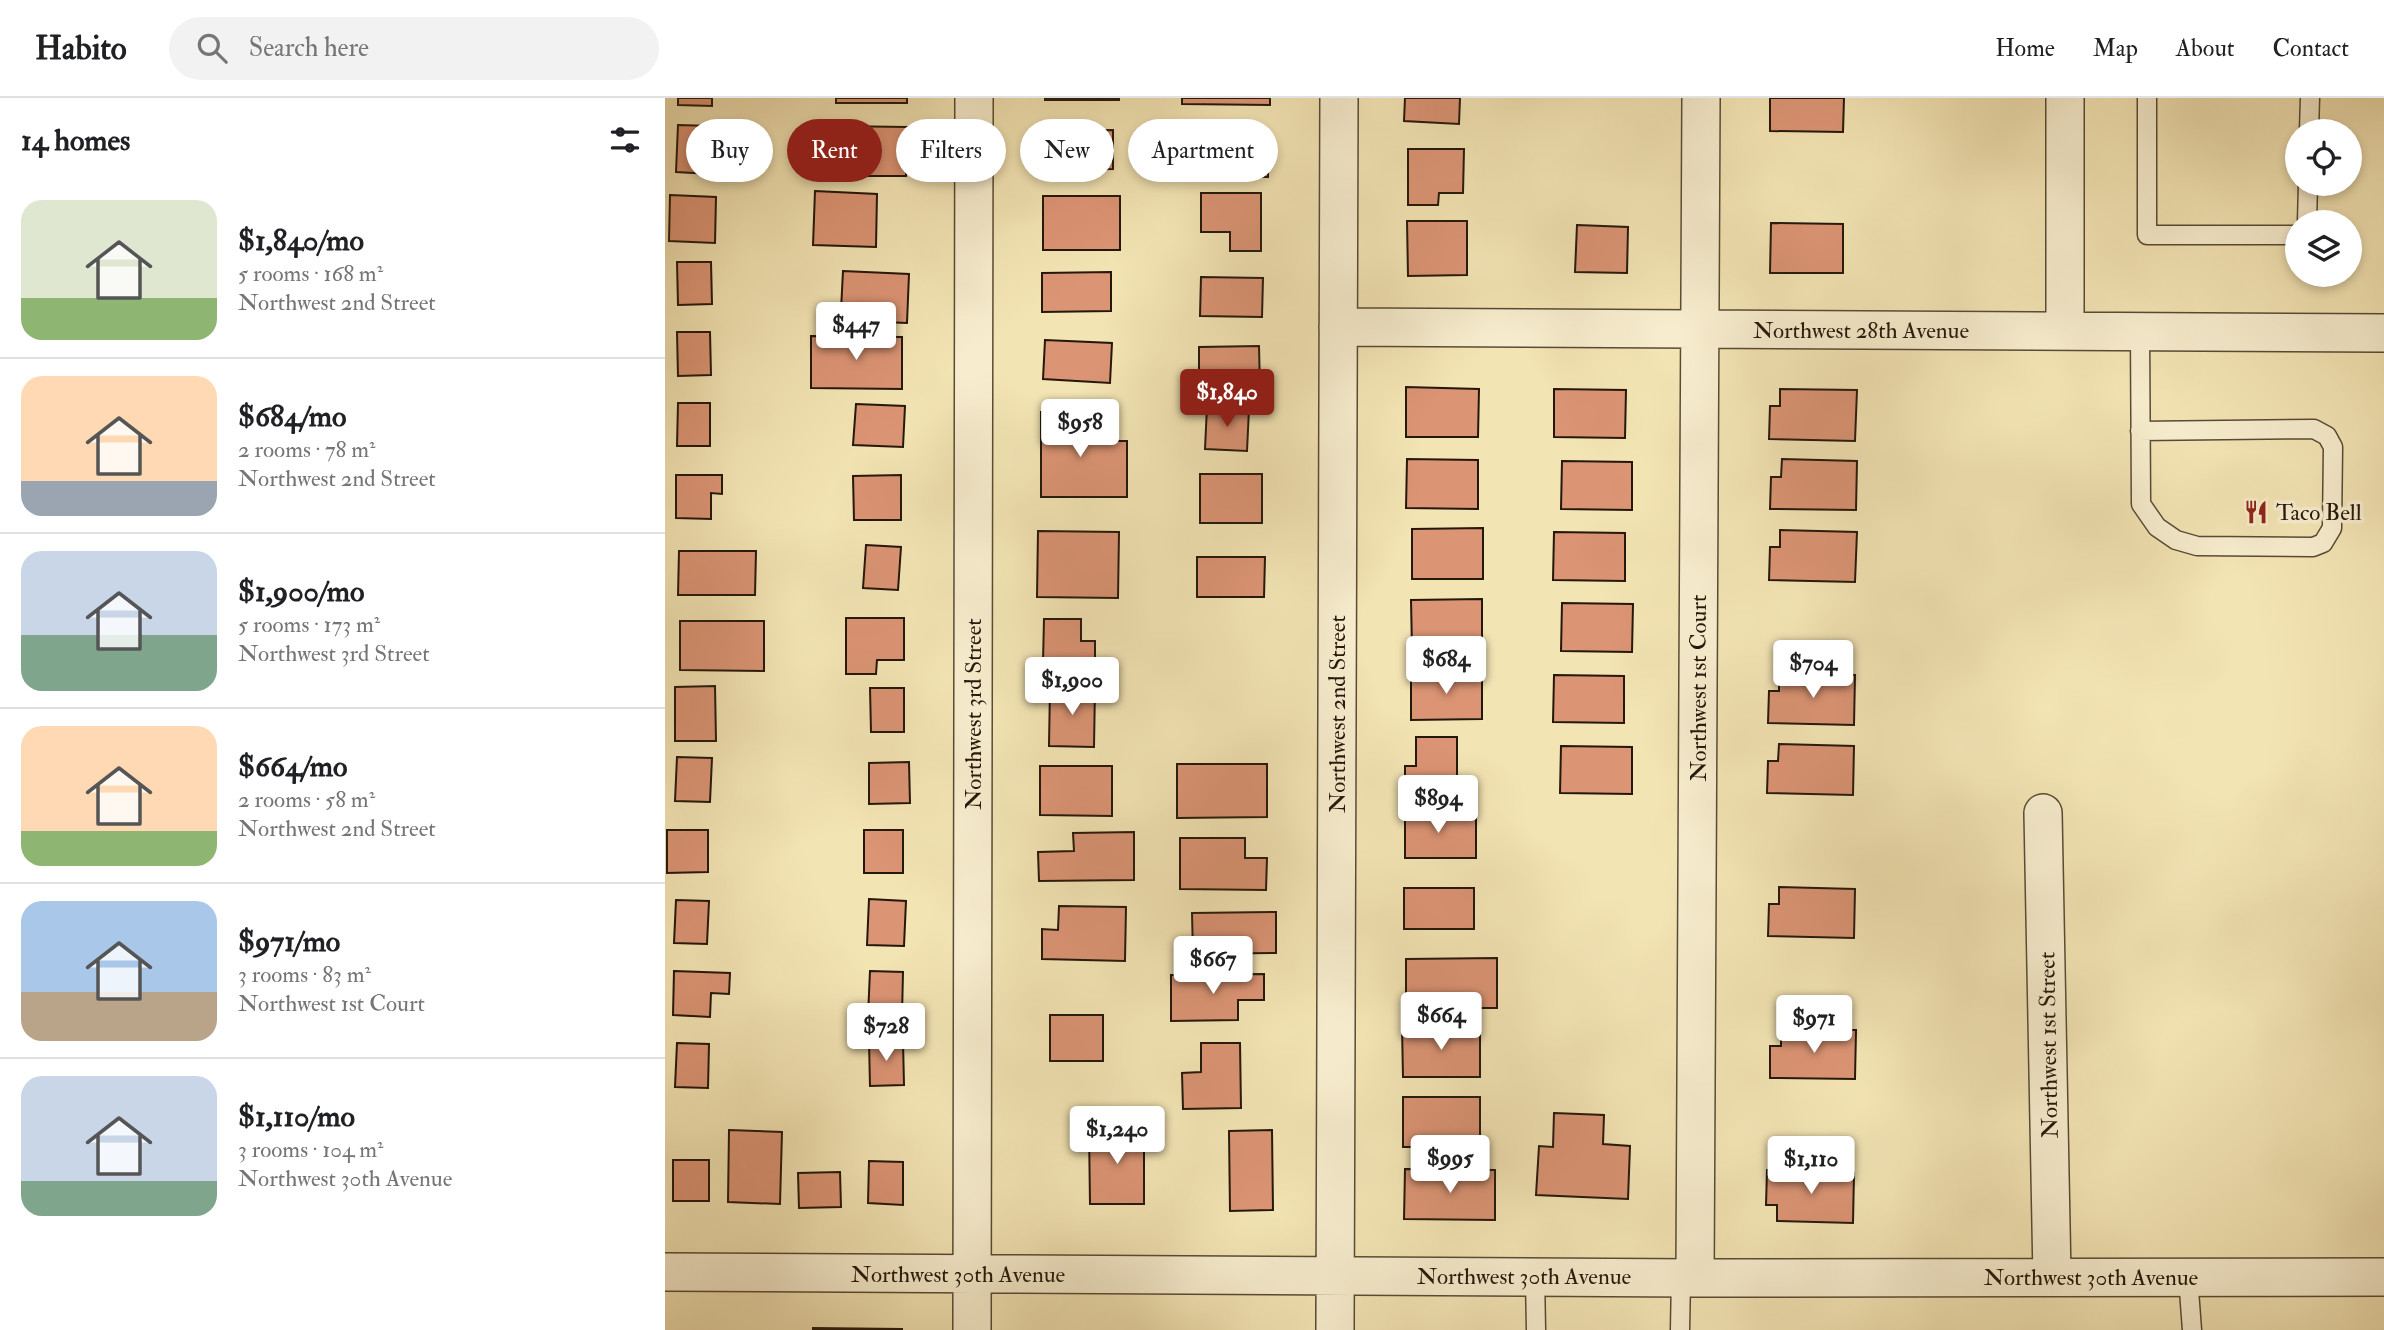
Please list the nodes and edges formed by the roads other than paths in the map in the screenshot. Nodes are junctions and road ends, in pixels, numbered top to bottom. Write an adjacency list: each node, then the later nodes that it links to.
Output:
1 (974, 98): 17 (street, Northwest 3rd Street)
2 (1339, 98): 9 (street, Northwest 2nd Street)
3 (1701, 98): 10 (street, Northwest 1st Court)
4 (2065, 98): 11 (street)
5 (2147, 98): 8 (lane)
6 (2311, 98): 7 (lane)
7 (2310, 119)
8 (2285, 235)
9 (1338, 327): 10 (street, Northwest 28th Avenue); 18 (street, Northwest 2nd Street)
10 (1700, 329): 11 (street, Northwest 28th Avenue); 20 (street, Northwest 1st Court)
11 (2065, 331): 12 (street, Northwest 28th Avenue)
12 (2140, 331): 13 (street, Northwest 28th Avenue); 14 (lane)
13 (2384, 332)
14 (2140, 431): 14 (lane)
15 (2043, 813): 21 (street, Northwest 1st Street)
16 (665, 1272): 17 (street, Northwest 30th Avenue)
17 (972, 1274): 18 (street, Northwest 30th Avenue); 24 (street, Northwest 3rd Street)
18 (1334, 1275): 19 (street, Northwest 30th Avenue); 25 (street, Northwest 2nd Street)
19 (1535, 1277): 20 (street, Northwest 30th Avenue); 26 (lane)
20 (1688, 1277): 21 (street, Northwest 30th Avenue); 27 (lane)
21 (2052, 1277): 22 (street, Northwest 30th Avenue)
22 (2187, 1277): 23 (street, Northwest 30th Avenue); 28 (lane)
23 (2384, 1277)
24 (972, 1330)
25 (1335, 1330)
26 (1536, 1330)
27 (1680, 1330)
28 (2192, 1330)

